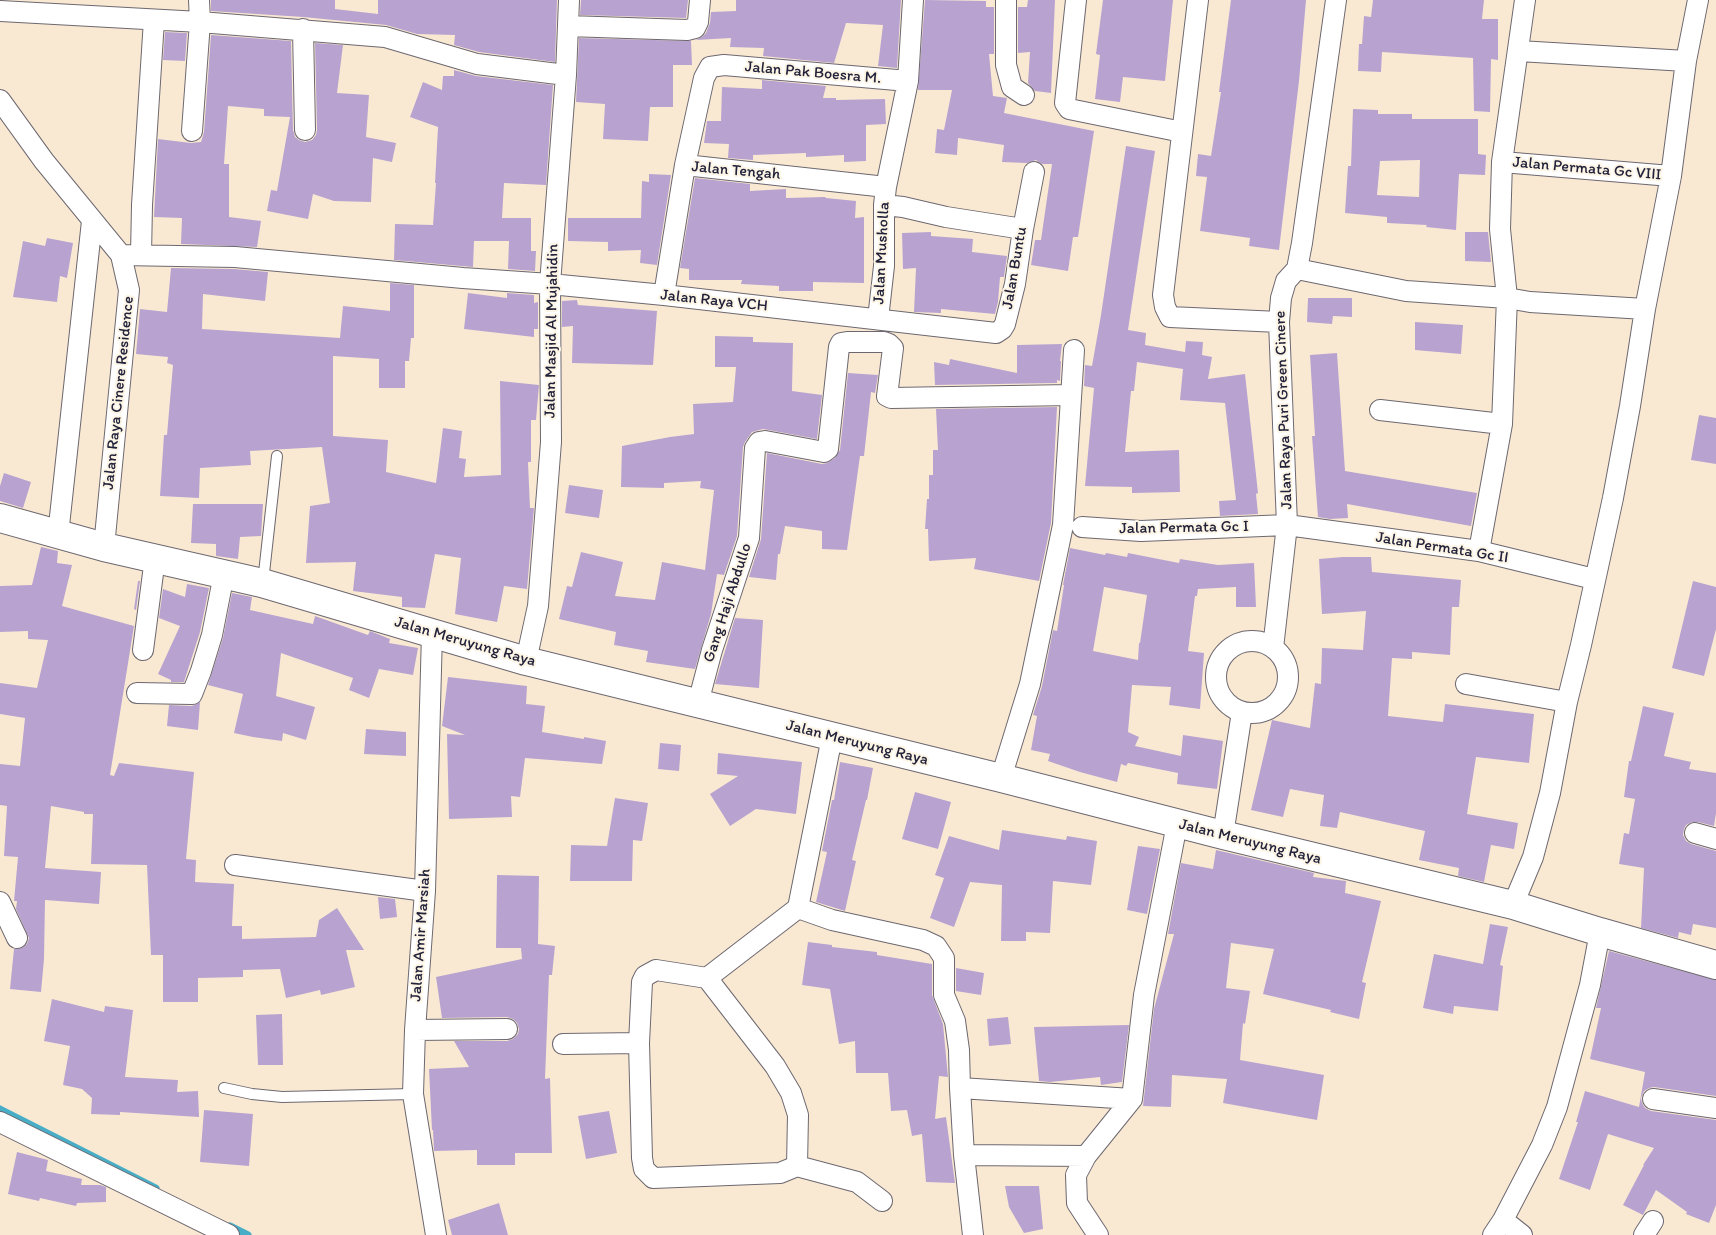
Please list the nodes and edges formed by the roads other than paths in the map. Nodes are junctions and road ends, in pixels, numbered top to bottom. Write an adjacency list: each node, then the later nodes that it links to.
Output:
1 (200, 0): 13 (street)
2 (569, 0): 14 (street, Jalan Masjid Al Mujahidin)
3 (700, 0): 14 (street)
4 (913, 0): 19 (street)
5 (1006, 0): 20 (street)
6 (1076, 0): 24 (street)
7 (1198, 0): 24 (street)
8 (1336, 0): 34 (street, Jalan Raya Puri Green Cinere)
9 (1525, 0): 16 (street)
10 (1698, 0): 17 (street)
11 (0, 11): 12 (street)
12 (154, 20): 13 (street); 33 (street)
13 (200, 22): 15 (street); 23 (street)
14 (568, 26): 18 (street, Jalan Masjid Al Mujahidin)
15 (303, 29): 18 (street); 22 (street)
16 (1519, 51): 17 (street); 25 (street)
17 (1686, 61): 28 (street)
18 (566, 75): 35 (street, Jalan Masjid Al Mujahidin)
19 (908, 81): 26 (street, Jalan Pak Boesra M.); 29 (street)
20 (1024, 95)
21 (0, 100): 30 (street, Jalan Raya Cinere Residence)
22 (305, 130)
23 (192, 131)
24 (1182, 132): 40 (street)
25 (1502, 162): 28 (street, Jalan Permata Gc VIII); 37 (street)
26 (685, 165): 29 (street, Jalan Tengah); 36 (street, Jalan Tengah)
27 (1034, 172): 31 (street, Jalan Buntu)
28 (1671, 176): 38 (street)
29 (885, 196): 31 (street, Jalan Tengah); 39 (street, Jalan Musholla)
30 (92, 220): 32 (street, Jalan Raya Cinere Residence); 49 (street)
31 (1022, 229): 39 (street, Jalan Buntu)
32 (121, 255): 33 (street, Jalan Raya VCH); 50 (street, Jalan Raya Cinere Residence)
33 (141, 255): 35 (street, Jalan Raya VCH)
34 (1297, 269): 37 (street); 40 (street, Jalan Raya Puri Green Cinere)
35 (550, 284): 36 (street, Jalan Raya VCH); 59 (street, Jalan Masjid Al Mujahidin)
36 (664, 295): 39 (street, Jalan Raya VCH)
37 (1507, 298): 38 (street); 44 (street)
38 (1645, 309): 54 (street)
39 (878, 319)
40 (1279, 322): 47 (street, Jalan Raya Puri Green Cinere)
41 (1074, 350): 42 (street)
42 (1071, 395): 63 (street, Gang Haji Abdullo); 66 (street)
43 (1380, 410): 44 (street)
44 (1502, 424): 51 (street)
45 (277, 456): 55 (lane)
46 (0, 518): 49 (main road, Jalan Meruyung Raya)
47 (1287, 525): 48 (street, Jalan Permata Gc I); 51 (street, Jalan Permata Gc II); 57 (street, Jalan Raya Puri Green Cinere)
48 (1082, 527)
49 (58, 535): 50 (main road, Jalan Meruyung Raya)
50 (104, 547): 52 (main road, Jalan Meruyung Raya)
51 (1479, 551): 54 (street, Jalan Permata Gc II)
52 (155, 558): 53 (main road, Jalan Meruyung Raya); 58 (street)
53 (224, 574): 55 (main road, Jalan Meruyung Raya); 61 (street)
54 (1594, 579): 62 (street)
55 (262, 583): 56 (main road, Jalan Meruyung Raya)
56 (432, 633): 59 (main road, Jalan Meruyung Raya); 72 (street, Jalan Amir Marsiah)
57 (1273, 648): 64 (street); 64 (street)
58 (143, 650)
59 (526, 661): 63 (main road, Jalan Meruyung Raya)
60 (1466, 684): 62 (street)
61 (137, 693)
62 (1567, 702): 74 (street)
63 (698, 703): 65 (main road, Jalan Meruyung Raya)
64 (1242, 712): 69 (street)
65 (832, 737): 66 (main road, Jalan Meruyung Raya); 75 (street)
66 (1001, 778): 67 (main road, Jalan Meruyung Raya)
67 (1177, 824): 69 (main road, Jalan Meruyung Raya); 87 (street)
68 (1695, 833): 70 (street)
69 (1223, 835): 74 (main road, Jalan Meruyung Raya)
70 (1716, 838)
71 (235, 865): 72 (street)
72 (425, 891): 80 (street, Jalan Amir Marsiah)
73 (0, 902): 77 (street)
74 (1513, 905): 76 (main road, Jalan Meruyung Raya)
75 (798, 908): 79 (street); 85 (street)
76 (1600, 932): 78 (main road, Jalan Meruyung Raya); 95 (street)
77 (17, 938)
78 (1716, 965)
79 (707, 978): 82 (street); 93 (street)
80 (415, 1030): 81 (street); 86 (street, Jalan Amir Marsiah)
81 (507, 1030)
82 (639, 1043): 83 (street); 93 (street)
83 (563, 1044)
84 (224, 1088): 86 (lane)
85 (960, 1088): 87 (street); 91 (street)
86 (413, 1094): 97 (street, Jalan Amir Marsiah)
87 (1132, 1099): 92 (street)
88 (1653, 1099): 89 (street)
89 (1716, 1108)
90 (0, 1122): 96 (street)
91 (964, 1155): 92 (street); 98 (street)
92 (1086, 1156): 99 (street)
93 (797, 1166): 94 (street)
94 (882, 1201)
95 (1498, 1227): 100 (street)
96 (229, 1235)
97 (436, 1235)
98 (973, 1235)
99 (1098, 1235)
100 (1522, 1235)

